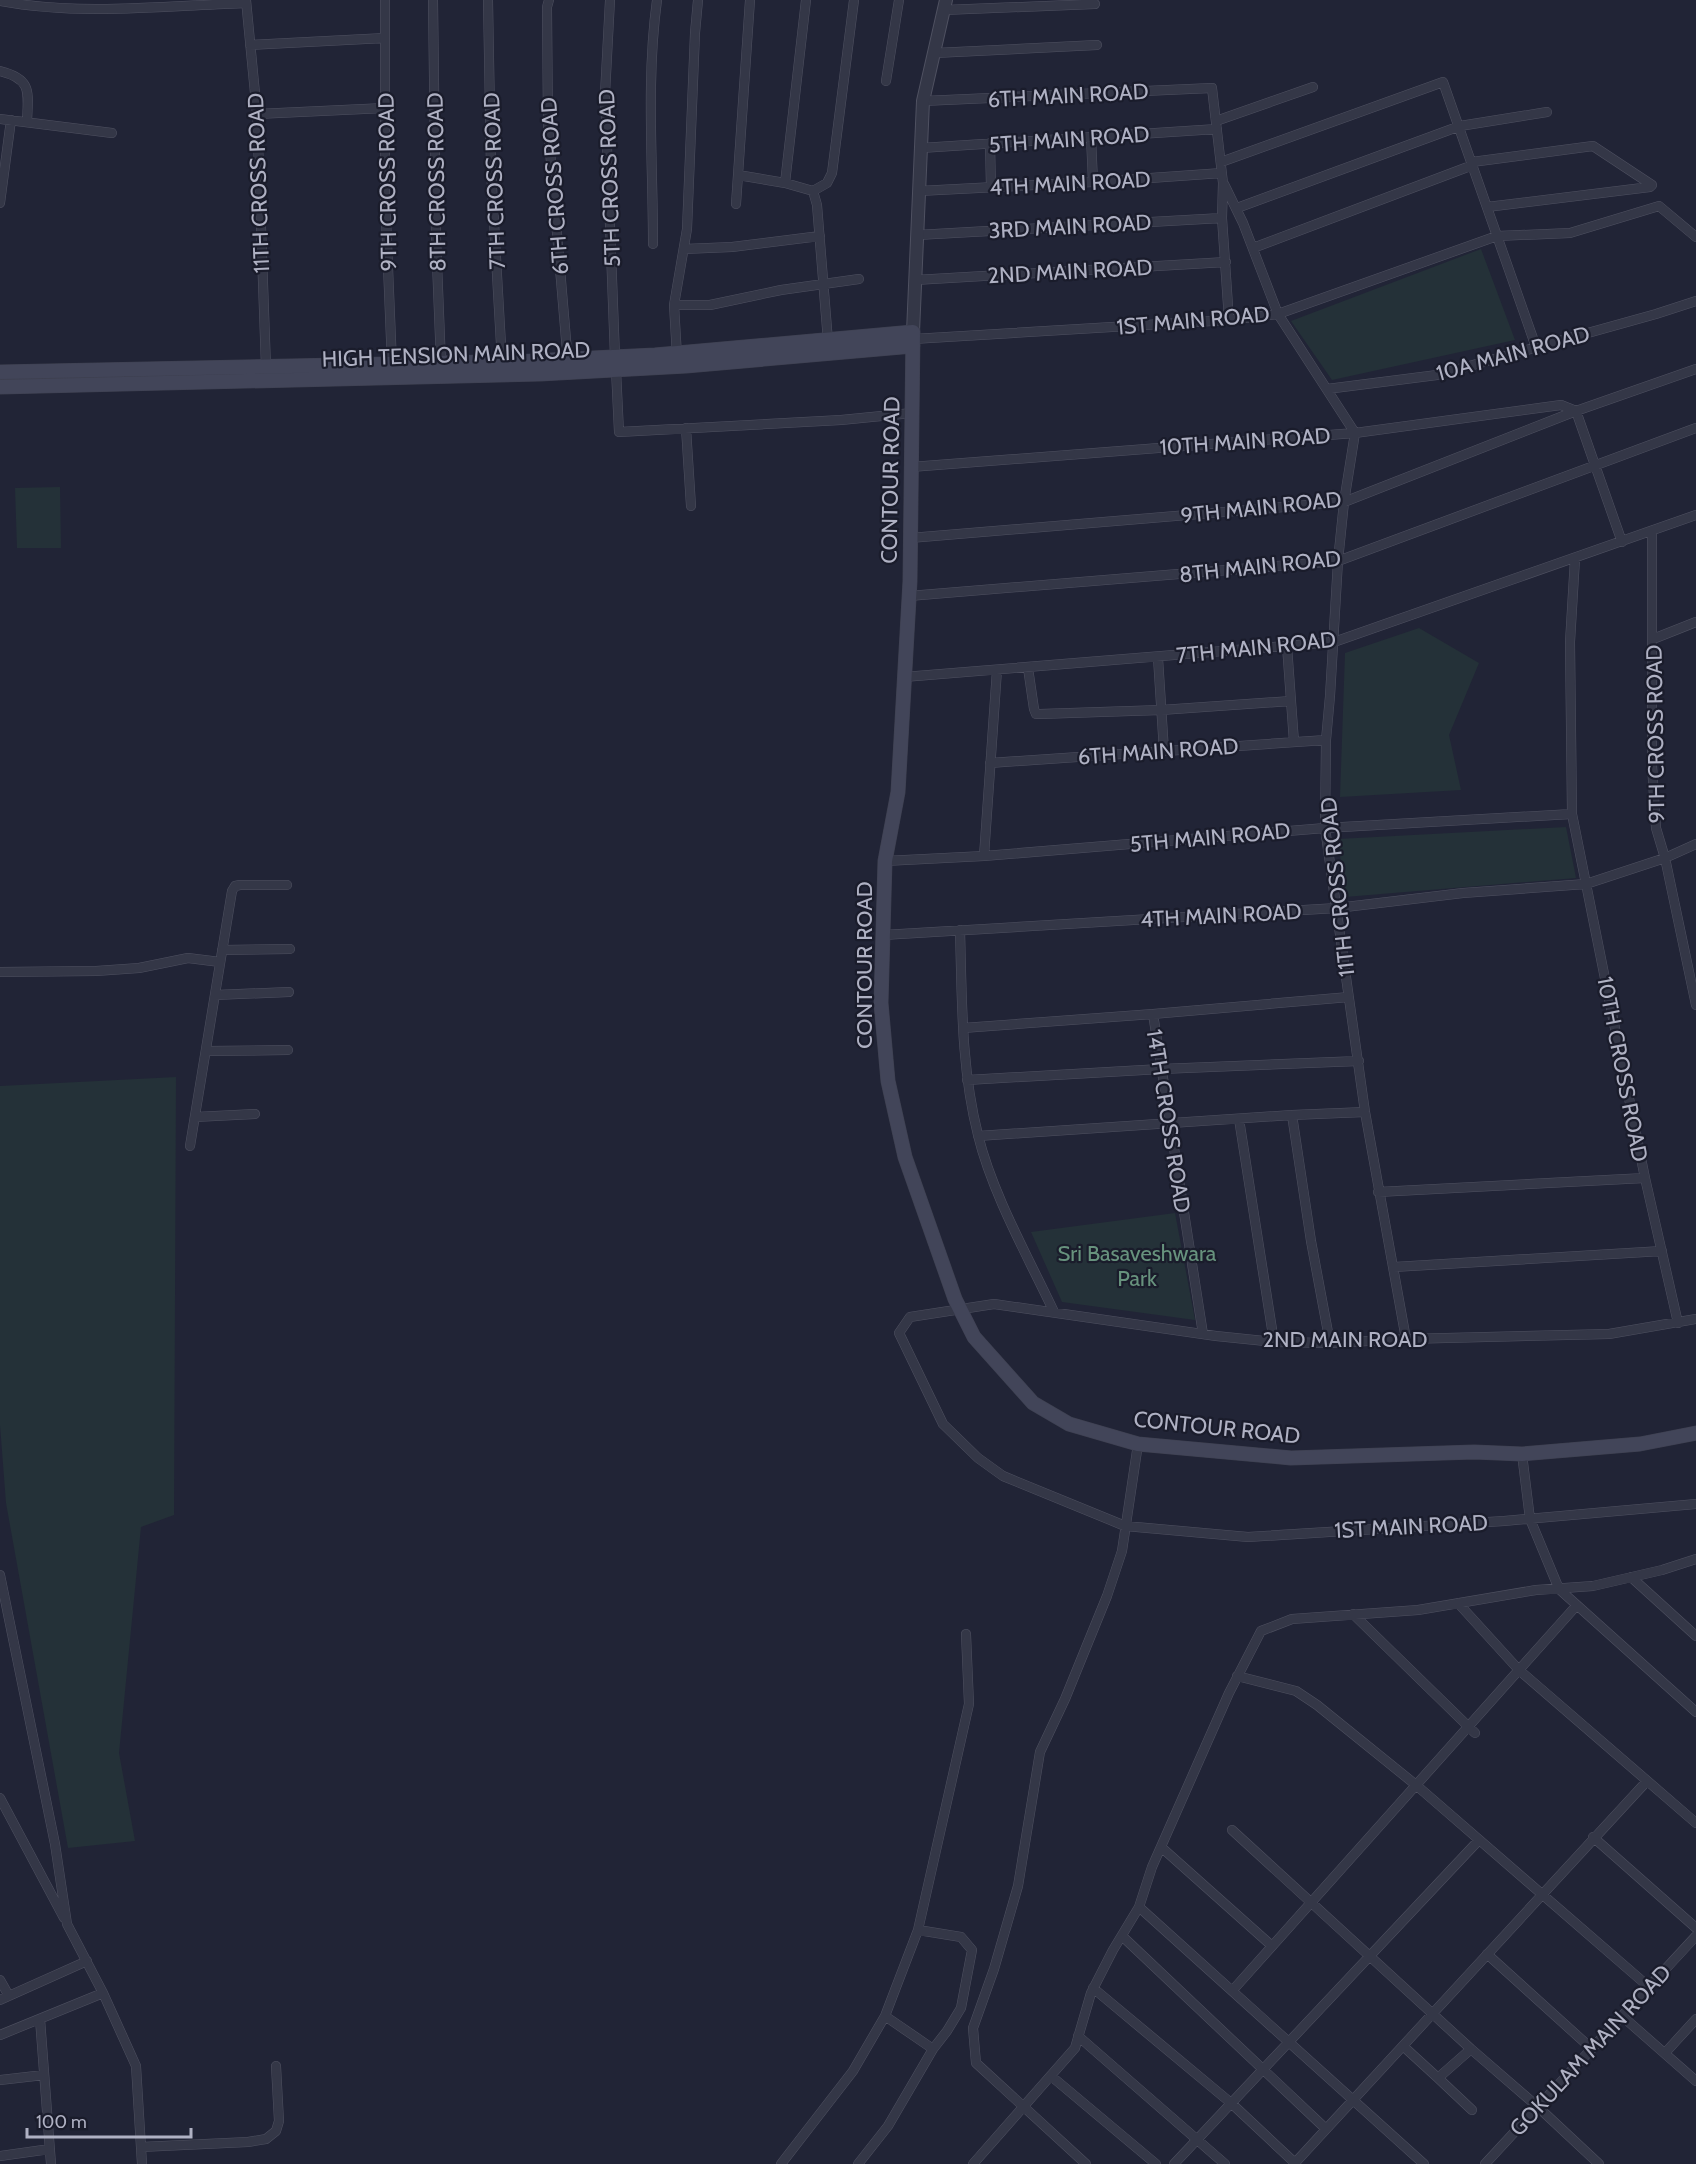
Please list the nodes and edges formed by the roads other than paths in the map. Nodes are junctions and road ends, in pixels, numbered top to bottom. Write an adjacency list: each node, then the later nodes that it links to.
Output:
1 (385, 0): 16 (street, 9TH CROSS ROAD)
2 (433, 0): 71 (street, 8TH CROSS ROAD)
3 (488, 0): 70 (street, 7TH CROSS ROAD)
4 (549, 0): 74 (street, 6TH CROSS ROAD)
5 (610, 0): 72 (street, 5TH CROSS ROAD)
6 (657, 0): 55 (street)
7 (698, 0): 57 (street)
8 (750, 0): 38 (street)
9 (806, 0): 41 (street)
10 (854, 0): 43 (street)
11 (899, 0): 21 (street)
12 (0, 1): 13 (street)
13 (246, 2): 17 (street, 11TH CROSS ROAD)
14 (1095, 4): 15 (street)
15 (945, 5): 19 (street, CONTOUR ROAD)
16 (386, 38): 17 (street); 24 (street, 9TH CROSS ROAD)
17 (250, 45): 26 (street, 11TH CROSS ROAD)
18 (1097, 45): 19 (street)
19 (935, 52): 23 (street, CONTOUR ROAD)
20 (0, 71): 29 (street)
21 (886, 81)
22 (1313, 87): 30 (street, 5TH MAIN ROAD)
23 (923, 101): 30 (street, 6TH MAIN ROAD); 35 (street, CONTOUR ROAD)
24 (386, 108): 26 (street); 73 (street, 9TH CROSS ROAD)
25 (1547, 112): 31 (street)
26 (256, 114): 75 (street, 11TH CROSS ROAD)
27 (0, 119): 28 (street)
28 (11, 120): 29 (street); 45 (street)
29 (27, 122): 32 (street)
30 (1217, 125): 33 (street, 5TH MAIN ROAD); 36 (street)
31 (1460, 126): 36 (street); 37 (street); 48 (street)
32 (112, 132)
33 (1091, 137): 34 (street, 5TH MAIN ROAD); 40 (street)
34 (990, 144): 35 (street, 5TH MAIN ROAD); 42 (street)
35 (921, 148): 44 (street, CONTOUR ROAD)
36 (1221, 162): 39 (street)
37 (1473, 163): 47 (street); 47 (street); 56 (street)
38 (738, 175): 41 (street); 46 (street)
39 (1223, 178): 40 (street, 4TH MAIN ROAD); 48 (street); 49 (street)
40 (1093, 182): 42 (street, 4TH MAIN ROAD)
41 (785, 183): 43 (street)
42 (991, 188): 44 (street, 4TH MAIN ROAD)
43 (813, 191): 52 (street)
44 (919, 191): 51 (street, CONTOUR ROAD)
45 (0, 203)
46 (736, 204)
47 (1487, 207): 53 (street)
48 (1237, 208): 50 (street)
49 (1223, 223): 50 (street, 3RD MAIN ROAD); 51 (street, 3RD MAIN ROAD); 58 (street)
50 (1243, 224): 56 (street)
51 (917, 235): 60 (street, CONTOUR ROAD)
52 (820, 236): 57 (street); 61 (street)
53 (1497, 236): 54 (street, 1ST MAIN ROAD); 64 (street, 1ST MAIN ROAD); 68 (street)
54 (1696, 237)
55 (653, 244)
56 (1253, 248): 64 (street)
57 (684, 249): 63 (street)
58 (1226, 262): 60 (street, 2ND MAIN ROAD); 65 (street)
59 (859, 279): 61 (street)
60 (915, 280): 66 (street, CONTOUR ROAD)
61 (824, 284): 63 (street); 67 (street)
62 (1696, 301): 68 (street, 10A MAIN ROAD)
63 (674, 305): 69 (street)
64 (1278, 314): 65 (street, 1ST MAIN ROAD); 79 (street)
65 (1229, 320): 66 (street, 1ST MAIN ROAD)
66 (913, 339): 67 (main road); 69 (main road, HIGH TENSION MAIN ROAD); 81 (main road, CONTOUR ROAD)
67 (828, 341): 69 (main road)
68 (1536, 346): 79 (street, 10A MAIN ROAD)
69 (677, 360): 72 (main road, HIGH TENSION MAIN ROAD)
70 (502, 362): 71 (main road); 74 (main road)
71 (441, 363): 73 (main road)
72 (615, 363): 74 (main road, HIGH TENSION MAIN ROAD); 82 (street, 5TH CROSS ROAD)
73 (392, 364): 75 (main road)
74 (568, 366): 78 (main road, HIGH TENSION MAIN ROAD)
75 (266, 367): 77 (main road)
76 (1696, 369): 80 (street, 9TH MAIN ROAD)
77 (0, 372)
78 (0, 387)
79 (1327, 389): 84 (street)
80 (1576, 411): 84 (street, 10TH MAIN ROAD); 85 (street); 87 (street, 9TH MAIN ROAD)
81 (912, 413): 82 (street); 86 (main road, CONTOUR ROAD)
82 (686, 428): 88 (street)
83 (1696, 428): 85 (street, 8TH MAIN ROAD)
84 (1355, 433): 86 (street, 10TH MAIN ROAD); 87 (street, 11TH CROSS ROAD)
85 (1595, 466): 92 (street); 94 (street, 8TH MAIN ROAD)
86 (911, 467): 91 (main road, CONTOUR ROAD)
87 (1344, 502): 91 (street, 9TH MAIN ROAD); 94 (street, 11TH CROSS ROAD)
88 (692, 506)
89 (1696, 515): 90 (street, 7TH MAIN ROAD)
90 (1652, 531): 92 (street, 7TH MAIN ROAD); 97 (street, 9TH CROSS ROAD)
91 (910, 538): 95 (main road, CONTOUR ROAD)
92 (1622, 542): 93 (street, 7TH MAIN ROAD)
93 (1575, 559): 98 (street, 7TH MAIN ROAD); 110 (street, 10TH CROSS ROAD)
94 (1338, 561): 95 (street, 8TH MAIN ROAD); 98 (street, 11TH CROSS ROAD)
95 (909, 596): 103 (main road, CONTOUR ROAD)
96 (1696, 622): 97 (street)
97 (1653, 639): 114 (street, 9TH CROSS ROAD)
98 (1334, 642): 99 (street, 7TH MAIN ROAD); 106 (street, 11TH CROSS ROAD)
99 (1287, 646): 100 (street, 7TH MAIN ROAD); 104 (street)
100 (1158, 658): 101 (street, 7TH MAIN ROAD); 105 (street)
101 (1028, 668): 102 (street, 7TH MAIN ROAD); 105 (street)
102 (997, 670): 103 (street, 7TH MAIN ROAD); 109 (street)
103 (904, 677): 115 (main road, CONTOUR ROAD)
104 (1291, 701): 105 (street); 107 (street)
105 (1161, 710): 108 (street)
106 (1326, 740): 107 (street, 6TH MAIN ROAD); 111 (street, 11TH CROSS ROAD)
107 (1294, 742): 108 (street, 6TH MAIN ROAD)
108 (1164, 751): 109 (street, 6TH MAIN ROAD)
109 (990, 763): 113 (street)
110 (1572, 814): 111 (street, 5TH MAIN ROAD); 116 (street, 10TH CROSS ROAD)
111 (1325, 828): 113 (street, 5TH MAIN ROAD); 118 (street, 11TH CROSS ROAD)
112 (1696, 844): 114 (street, 4TH MAIN ROAD)
113 (984, 856): 115 (street, 5TH MAIN ROAD)
114 (1665, 858): 116 (street, 4TH MAIN ROAD); 128 (street, 9TH CROSS ROAD)
115 (885, 861): 120 (main road, CONTOUR ROAD)
116 (1587, 884): 118 (street, 4TH MAIN ROAD); 144 (street, 10TH CROSS ROAD)
117 (287, 885): 122 (street)
118 (1337, 908): 119 (street, 4TH MAIN ROAD); 127 (street, 11TH CROSS ROAD)
119 (960, 930): 120 (street, 4TH MAIN ROAD); 130 (street)
120 (883, 934): 148 (main road, CONTOUR ROAD)
121 (290, 949): 122 (street)
122 (222, 950): 123 (street)
123 (220, 962): 124 (street); 126 (street)
124 (0, 972)
125 (289, 992): 126 (street)
126 (215, 995): 132 (street)
127 (1349, 997): 129 (street); 133 (street, 11TH CROSS ROAD)
128 (1696, 1005)
129 (1153, 1014): 130 (street); 134 (street, 14TH CROSS ROAD)
130 (963, 1028): 135 (street)
131 (288, 1050): 132 (street)
132 (206, 1051): 139 (street)
133 (1359, 1061): 134 (street); 136 (street, 11TH CROSS ROAD)
134 (1161, 1069): 135 (street); 141 (street, 14TH CROSS ROAD)
135 (967, 1080): 142 (street)
136 (1365, 1112): 138 (street); 145 (street, 11TH CROSS ROAD)
137 (255, 1114): 139 (street)
138 (1292, 1115): 140 (street); 155 (street)
139 (195, 1117): 143 (street)
140 (1239, 1119): 141 (street); 154 (street)
141 (1170, 1124): 142 (street); 152 (street, 14TH CROSS ROAD)
142 (978, 1136): 149 (street)
143 (190, 1146)
144 (1645, 1178): 145 (street); 146 (street, 10TH CROSS ROAD)
145 (1378, 1192): 147 (street, 11TH CROSS ROAD)
146 (1662, 1251): 147 (street); 151 (street, 10TH CROSS ROAD)
147 (1394, 1267): 153 (street, 11TH CROSS ROAD)
148 (960, 1308): 149 (street, 2ND MAIN ROAD); 157 (main road, CONTOUR ROAD); 161 (street, 1ST MAIN ROAD)
149 (1053, 1312): 152 (street, 2ND MAIN ROAD)
150 (1696, 1319): 151 (street, 2ND MAIN ROAD)
151 (1678, 1323): 153 (street, 2ND MAIN ROAD)
152 (1203, 1334): 154 (street, 2ND MAIN ROAD)
153 (1406, 1339): 155 (street, 2ND MAIN ROAD)
154 (1274, 1342): 155 (street, 2ND MAIN ROAD)
155 (1330, 1343)
156 (1696, 1433): 158 (main road, CONTOUR ROAD)
157 (1138, 1444): 158 (main road, CONTOUR ROAD); 161 (street)
158 (1522, 1454): 160 (street)
159 (1696, 1504): 160 (street, 1ST MAIN ROAD)
160 (1530, 1519): 161 (street, 1ST MAIN ROAD); 165 (street)
161 (1125, 1526): 223 (street)
162 (1696, 1559): 164 (street)
163 (0, 1575): 186 (street)
164 (1631, 1577): 165 (street); 170 (street)
165 (1559, 1589): 166 (street); 167 (street)
166 (1458, 1603): 168 (street); 171 (street)
167 (1577, 1605): 171 (street); 173 (street)
168 (1353, 1614): 172 (street); 174 (street)
169 (966, 1634): 188 (street)
170 (1696, 1636)
171 (1519, 1671): 174 (street); 175 (street)
172 (1237, 1676): 176 (street); 182 (street)
173 (1696, 1712)
174 (1472, 1730): 176 (street)
175 (1647, 1781): 178 (street); 180 (street)
176 (1416, 1785): 181 (street); 184 (street)
177 (0, 1798): 186 (street)
178 (1696, 1823)
179 (1232, 1830): 184 (street)
180 (1593, 1837): 183 (street); 187 (street)
181 (1479, 1840): 183 (street); 193 (street)
182 (1161, 1847): 185 (street); 191 (street)
183 (1542, 1894): 192 (street); 196 (street)
184 (1310, 1904): 191 (street); 193 (street)
185 (1139, 1907): 189 (street); 198 (street)
186 (67, 1924): 194 (street)
187 (1696, 1928)
188 (918, 1930): 202 (street); 210 (street)
189 (1122, 1936): 197 (street); 215 (street)
190 (1696, 1936): 196 (street, GOKULAM MAIN ROAD)
191 (1272, 1946): 198 (street)
192 (1487, 1954): 201 (street); 212 (street)
193 (1368, 1956): 201 (street); 208 (street)
194 (87, 1961): 199 (street); 200 (street)
195 (0, 1980): 200 (street)
196 (1649, 1987): 203 (street, GOKULAM MAIN ROAD)
197 (1094, 1988): 207 (street); 222 (street)
198 (1232, 1991): 208 (street)
199 (103, 1993): 204 (street); 228 (street)
200 (4, 1998)
201 (1432, 2014): 209 (street); 211 (street)
202 (885, 2016): 210 (street); 235 (street)
203 (1622, 2016): 212 (street, GOKULAM MAIN ROAD); 213 (street)
204 (40, 2019): 206 (street); 216 (street)
205 (1696, 2019): 213 (street)
206 (0, 2035)
207 (1078, 2036): 217 (street); 227 (street)
208 (1288, 2042): 215 (street); 221 (street)
209 (1403, 2046): 218 (street); 221 (street)
210 (933, 2049): 236 (street)
211 (1471, 2049): 218 (street); 224 (street)
212 (1592, 2049): 224 (street, GOKULAM MAIN ROAD)
213 (1665, 2053): 220 (street)
214 (276, 2066): 228 (street)
215 (1263, 2069): 222 (street); 226 (street)
216 (44, 2075): 219 (street); 229 (street)
217 (1051, 2076): 223 (street); 238 (street)
218 (1438, 2078): 225 (street)
219 (0, 2080)
220 (1696, 2081)
221 (1353, 2100): 226 (street); 241 (street)
222 (1231, 2103): 227 (street); 232 (street)
223 (1023, 2107): 231 (street); 237 (street)
224 (1538, 2107): 242 (street, GOKULAM MAIN ROAD); 243 (street)
225 (1472, 2110)
226 (1326, 2129): 232 (street)
227 (1197, 2139): 239 (street); 240 (street)
228 (141, 2147): 234 (street)
229 (50, 2149): 230 (street); 233 (street)
230 (0, 2156)
231 (1082, 2162)
232 (1294, 2163)
233 (51, 2164)
234 (142, 2164)
235 (781, 2164)
236 (858, 2164)
237 (973, 2164)
238 (1156, 2164)
239 (1174, 2164)
240 (1226, 2164)
241 (1424, 2164)
242 (1485, 2164)
243 (1599, 2164)

